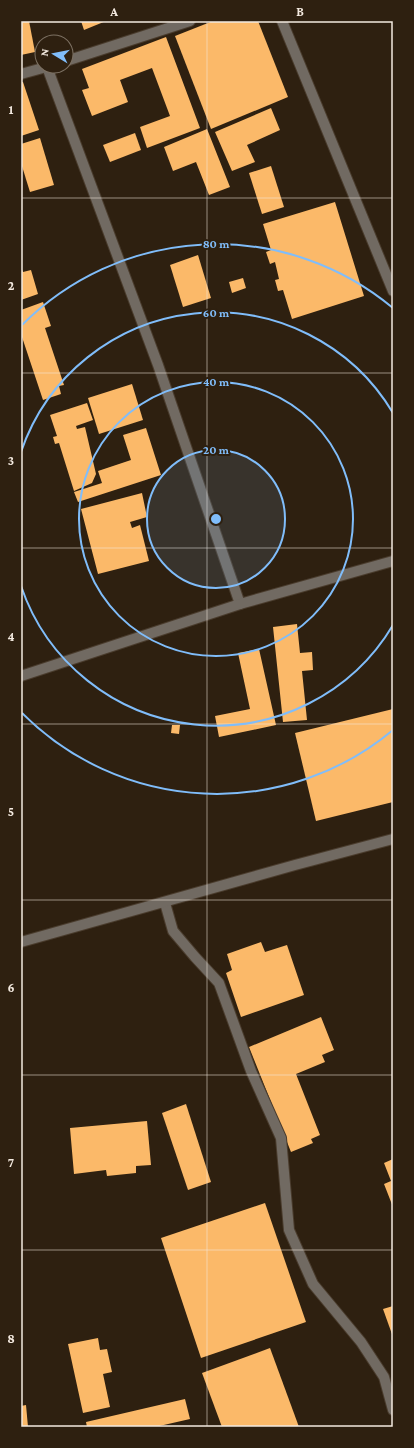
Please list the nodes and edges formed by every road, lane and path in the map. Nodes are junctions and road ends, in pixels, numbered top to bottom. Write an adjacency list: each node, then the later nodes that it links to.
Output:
1 (190, 21): 3 (street)
2 (282, 21): 7 (street)
3 (74, 58)
4 (34, 70): 5 (street)
5 (21, 74)
6 (51, 74): 9 (street)
7 (393, 292)
8 (393, 561): 9 (street)
9 (240, 604): 10 (street)
10 (21, 676)
11 (393, 840): 12 (street)
12 (165, 903): 13 (street); 14 (street)
13 (21, 942)
14 (393, 1410)

